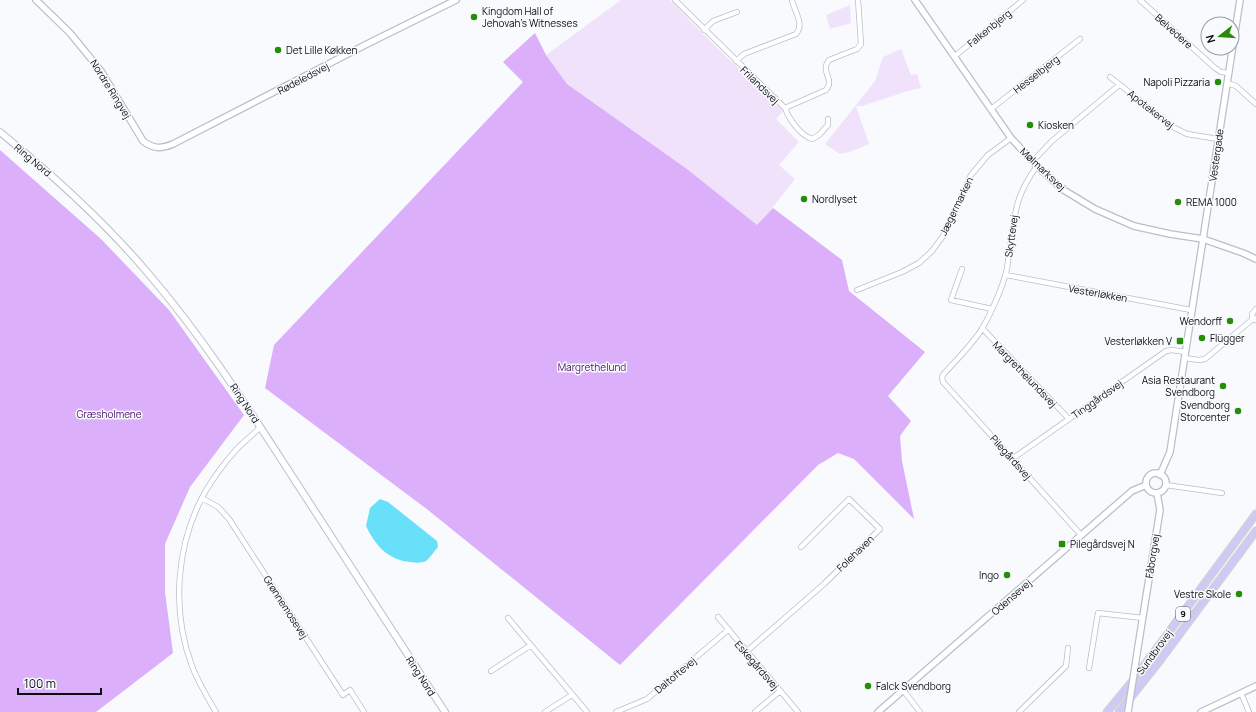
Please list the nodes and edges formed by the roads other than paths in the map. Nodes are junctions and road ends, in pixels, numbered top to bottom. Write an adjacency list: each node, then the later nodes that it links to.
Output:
1 (36, 0): 26 (street, Nordre Ringvej)
2 (456, 0): 26 (street, Rødeledsvej)
3 (675, 0): 11 (street, Frilandsvej)
4 (792, 0): 14 (street)
5 (858, 0): 20 (street)
6 (915, 0): 13 (street, Mølmarksvej)
7 (1023, 0): 13 (street, Falkenbjerg)
8 (1140, 0): 15 (street, Belvedere)
9 (1240, 0): 15 (street, Vestergade)
10 (737, 12): 11 (street)
11 (704, 30): 14 (street, Frilandsvej)
12 (1080, 39): 21 (street, Hesselbjerg)
13 (955, 56): 21 (street, Mølmarksvej)
14 (736, 61): 20 (street, Frilandsvej)
15 (1229, 73): 17 (street, Vestergade)
16 (1110, 77): 18 (street, Apotekervej)
17 (1227, 83): 19 (street); 25 (street, Vestergade)
18 (1120, 85): 25 (street, Apotekervej); 27 (street, Skyttevej)
19 (1256, 104)
20 (785, 108): 22 (street, Frilandsvej)
21 (991, 109): 24 (street, Mølmarksvej)
22 (828, 120)
23 (0, 132): 41 (main road, Ring Nord)
24 (1011, 138): 27 (street, Mølmarksvej); 32 (street, Jægermarken)
25 (1218, 139): 28 (street, Vestergade)
26 (149, 146)
27 (1035, 164): 28 (street, Mølmarksvej); 31 (street, Skyttevej)
28 (1203, 239): 29 (street, Mølmarksvej); 35 (street, Vestergade)
29 (1256, 259)
30 (962, 269): 33 (street)
31 (1006, 275): 33 (street, Skyttevej); 35 (street, Vesterløkken)
32 (857, 290)
33 (992, 309): 37 (street, Skyttevej)
34 (1256, 309): 36 (street)
35 (1191, 310): 38 (street, Vestergade)
36 (1255, 319): 38 (street)
37 (982, 328): 39 (street, Skyttevej); 40 (street, Margrethelundsvej)
38 (1185, 355): 40 (street, Tinggårdsvej); 43 (street, Vestergade)
39 (942, 378): 42 (street, Pilegårdsvej)
40 (1069, 419): 42 (street, Tinggårdsvej)
41 (260, 427): 48 (street); 69 (main road, Ring Nord)
42 (1012, 459): 51 (street, Pilegårdsvej)
43 (1160, 475): 44 (street); 45 (street)
44 (1166, 484): 46 (street); 47 (street)
45 (1146, 485): 46 (street); 51 (street, Odensevej)
46 (1157, 493): 55 (street, Fåborgvej)
47 (1222, 493)
48 (202, 498): 67 (street); 68 (street, Grønnemosevej)
49 (1256, 514): 78 (main road, Sundbrovej / 9)
50 (1256, 531): 79 (main road, Sundbrovej / 9)
51 (1081, 535): 63 (street, Odensevej)
52 (800, 547): 59 (street, Folehaven)
53 (718, 617): 56 (street, Eskegårdsvej)
54 (508, 618): 57 (street)
55 (1143, 618): 60 (street); 80 (street, Fåborgvej, bridge)
56 (728, 630): 59 (street, Eskegårdsvej); 72 (street, Daltoftevej)
57 (531, 645): 61 (street); 66 (street)
58 (1068, 648): 77 (street)
59 (746, 652): 64 (street, Eskegårdsvej)
60 (1089, 668)
61 (491, 671)
62 (1256, 686): 65 (street)
63 (903, 690): 75 (street, Odensevej); 76 (street)
64 (780, 691): 73 (street); 74 (street, Eskegårdsvej)
65 (1241, 693): 81 (street); 82 (street)
66 (572, 695): 70 (street); 71 (street)
67 (216, 712)
68 (364, 712)
69 (445, 712)
70 (545, 712)
71 (587, 712)
72 (616, 712)
73 (755, 712)
74 (798, 712)
75 (878, 712)
76 (920, 712)
77 (1020, 712)
78 (1107, 712)
79 (1119, 712)
80 (1128, 712)
81 (1201, 712)
82 (1249, 712)

